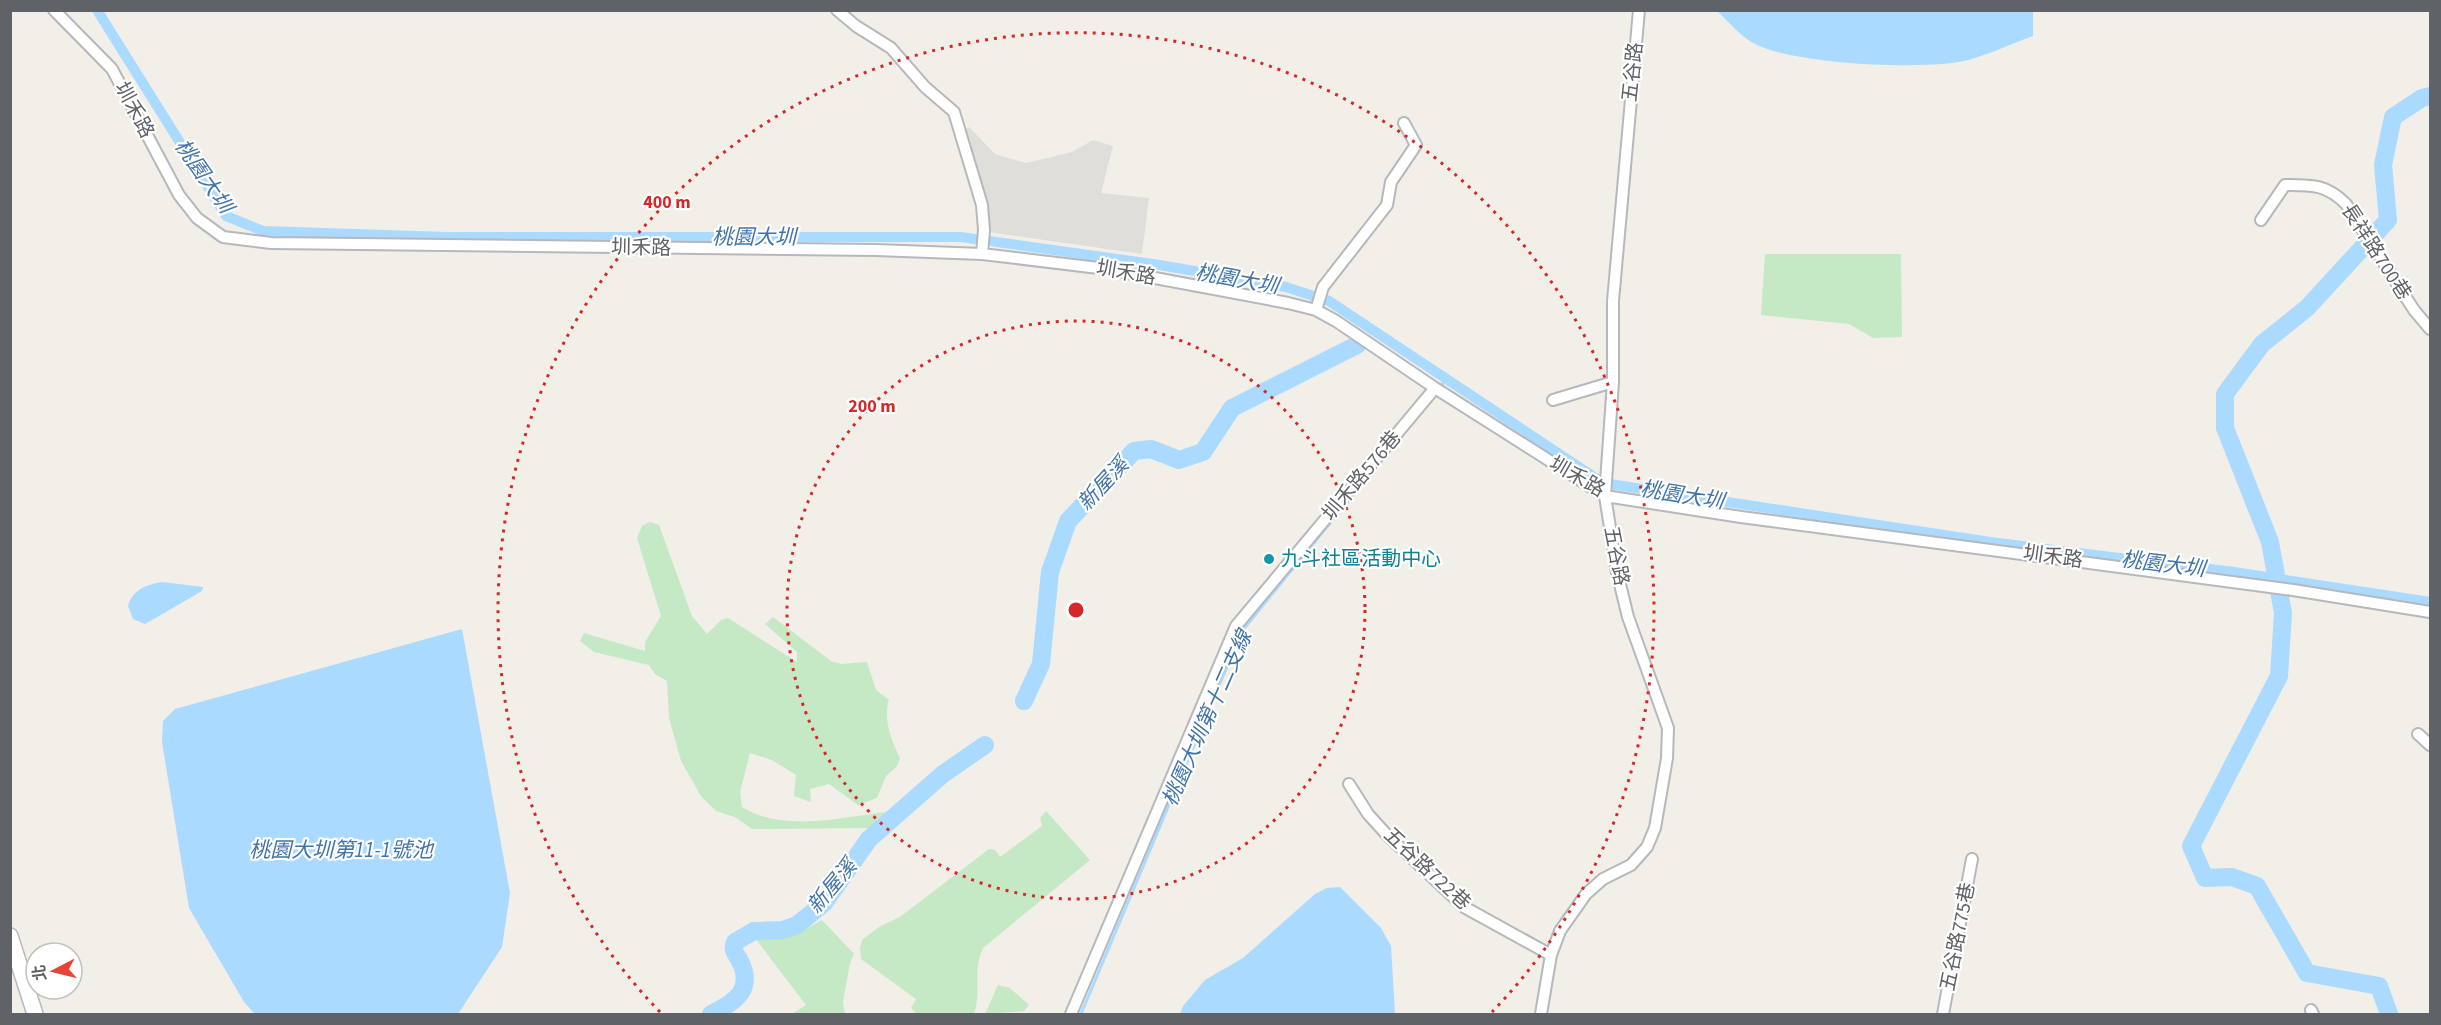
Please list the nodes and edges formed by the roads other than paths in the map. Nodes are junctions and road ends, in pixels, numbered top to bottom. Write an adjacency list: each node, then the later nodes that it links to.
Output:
1 (54, 10): 6 (street, 圳禾路)
2 (837, 10): 6 (street)
3 (1639, 10): 9 (street, 五谷路)
4 (1404, 123): 7 (street)
5 (2261, 220): 8 (street, 長祥路700巷)
6 (983, 251): 7 (street, 圳禾路)
7 (1316, 308): 10 (street, 圳禾路)
8 (2430, 328)
9 (1613, 382): 11 (street); 12 (street, 五谷路)
10 (1435, 388): 12 (street, 圳禾路); 21 (street, 圳禾路576巷)
11 (1553, 400)
12 (1605, 490): 13 (street, 圳禾路); 19 (street, 五谷路)
13 (2430, 612)
14 (2418, 734): 15 (street)
15 (2430, 744)
16 (1349, 784): 19 (street, 五谷路722巷)
17 (1972, 859): 23 (street, 五谷路775巷)
18 (10, 936): 20 (main road)
19 (1551, 955): 22 (street, 五谷路)
20 (35, 1014)
21 (1071, 1014)
22 (1541, 1014)
23 (1943, 1014)

